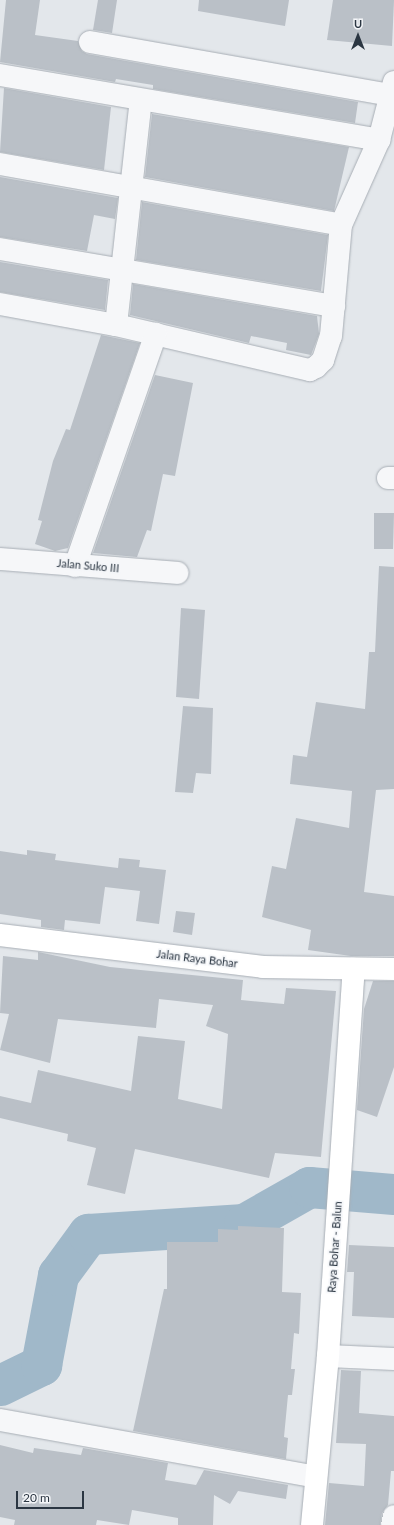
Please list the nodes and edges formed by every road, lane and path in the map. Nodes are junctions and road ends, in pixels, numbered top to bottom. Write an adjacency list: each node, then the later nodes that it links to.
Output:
1 (90, 42): 3 (street)
2 (0, 75): 4 (street)
3 (392, 89): 5 (street)
4 (141, 100): 5 (street); 7 (street)
5 (379, 140): 8 (street)
6 (0, 164): 7 (street)
7 (131, 187): 8 (street); 10 (street)
8 (341, 225): 12 (street)
9 (0, 248): 10 (street)
10 (122, 269): 12 (street); 13 (street)
11 (0, 304): 13 (street)
12 (334, 306): 14 (street)
13 (116, 325): 14 (street)
14 (156, 334): 16 (street)
15 (0, 559): 16 (street, Jalan Suko III)
16 (75, 566): 17 (street, Jalan Suko III)
17 (177, 573)
18 (0, 935): 19 (street, Jalan Raya Bohar)
19 (354, 969): 20 (street, Jalan Raya Bohar); 21 (street, Raya Bohar - Balun)
20 (394, 969)
21 (328, 1356): 22 (street); 24 (street, Raya Bohar - Balun)
22 (394, 1359)
23 (0, 1420): 24 (street)
24 (316, 1478): 26 (street, Raya Bohar - Balun)
25 (394, 1516): 27 (street)
26 (312, 1525)
27 (392, 1525)

